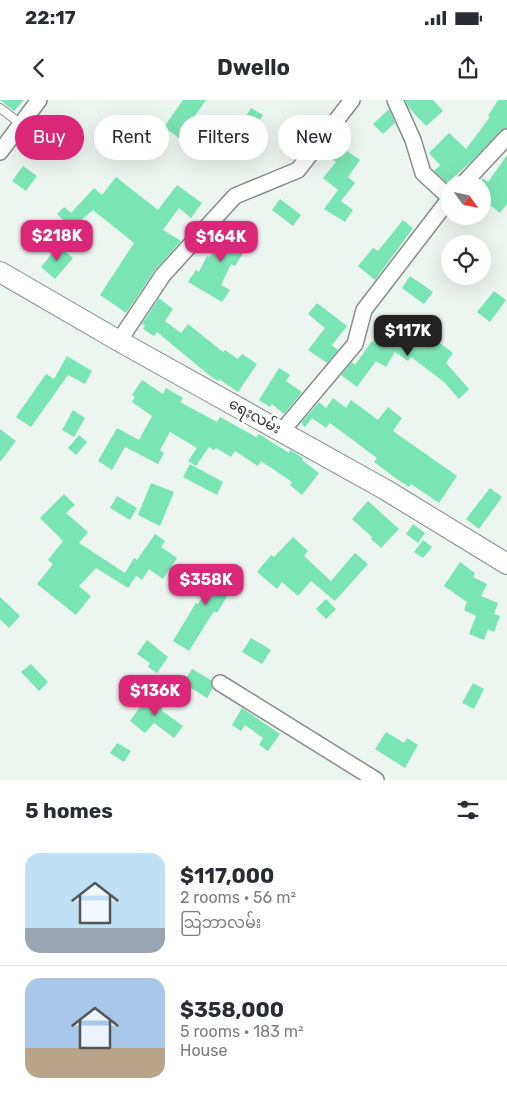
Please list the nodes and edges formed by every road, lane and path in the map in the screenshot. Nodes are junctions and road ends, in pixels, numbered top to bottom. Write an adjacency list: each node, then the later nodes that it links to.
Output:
1 (39, 100): 5 (street)
2 (352, 100): 14 (street)
3 (395, 100): 11 (street)
4 (0, 108): 6 (lane)
5 (28, 115)
6 (15, 119)
7 (15, 132): 9 (street)
8 (507, 137): 10 (street)
9 (0, 152)
10 (471, 175)
11 (441, 190)
12 (441, 210): 15 (street)
13 (0, 272): 14 (street, ရေးလမ်း)
14 (119, 342): 15 (street, ရေးလမ်း)
15 (282, 431): 16 (street, ရေးလမ်း)
16 (507, 564)
17 (220, 683): 18 (street)
18 (376, 780)

